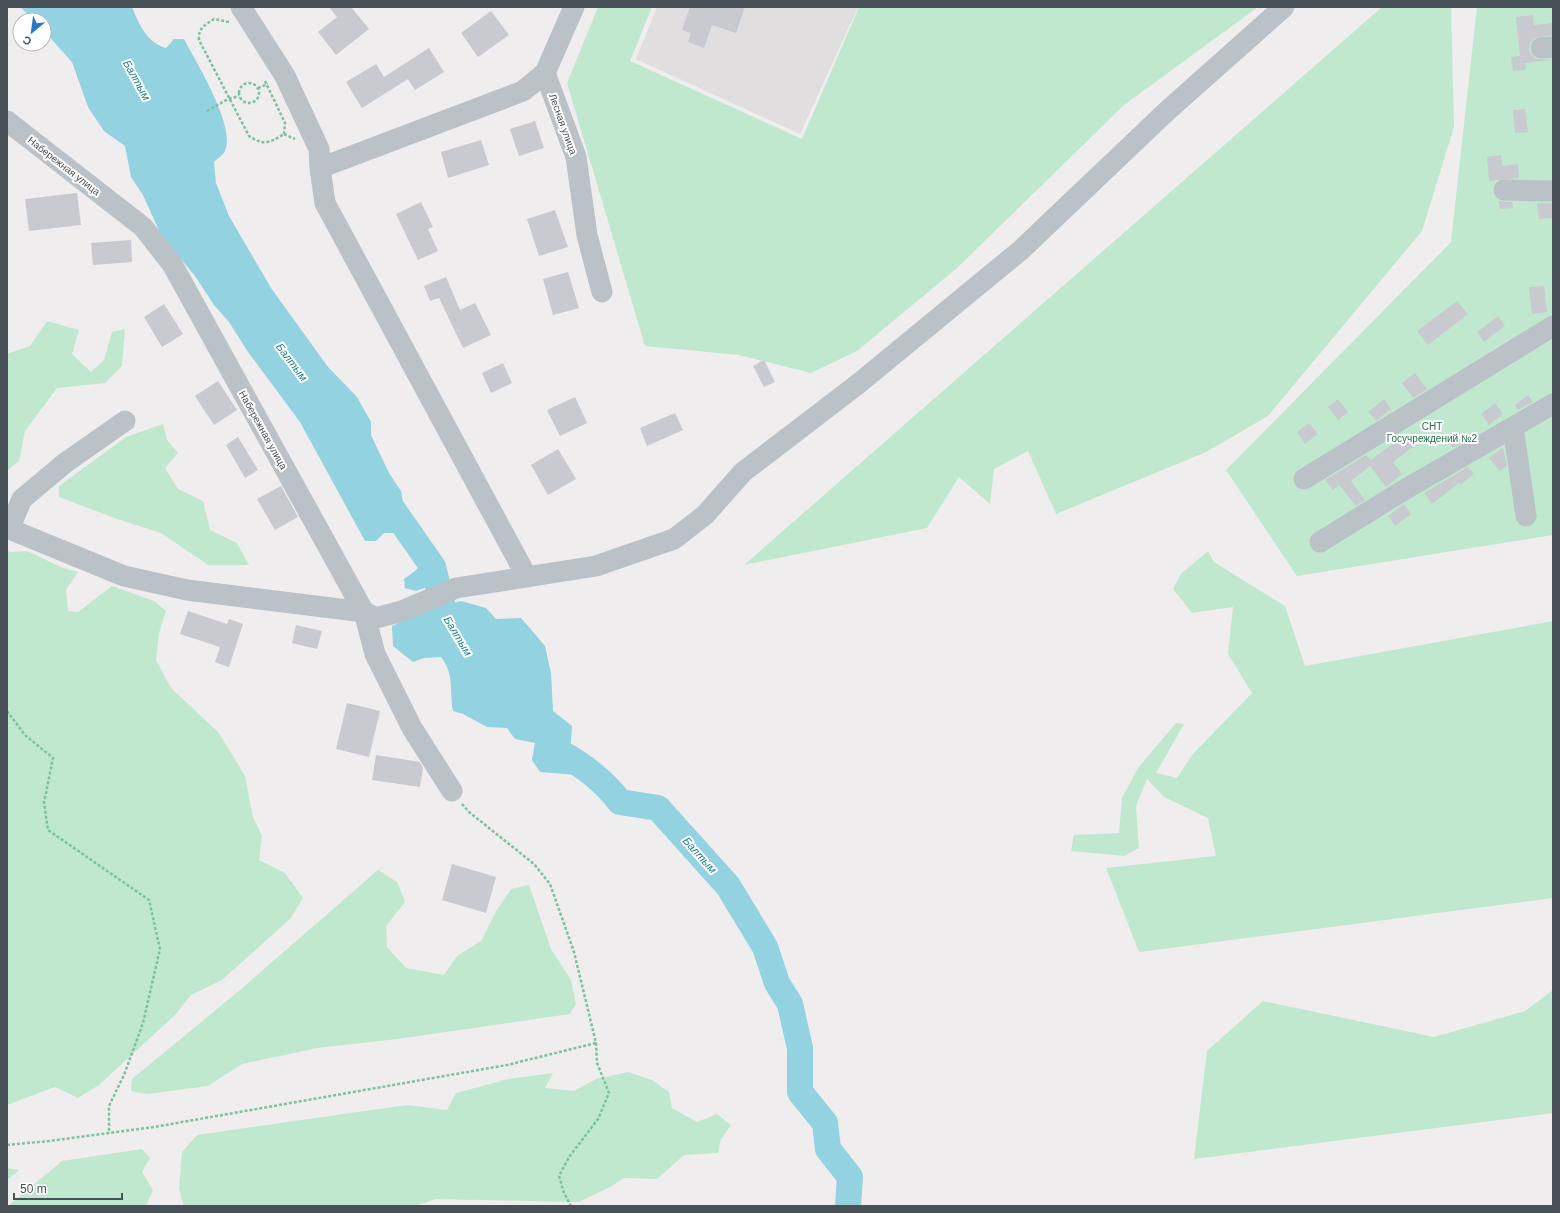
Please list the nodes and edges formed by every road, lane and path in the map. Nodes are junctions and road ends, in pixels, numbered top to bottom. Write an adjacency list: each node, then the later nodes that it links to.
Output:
1 (574, 7): 4 (street)
2 (1284, 7): 22 (street)
3 (235, 12): 7 (path); 10 (street)
4 (545, 73): 10 (street); 13 (street, Лесная улица)
5 (264, 77): 7 (path)
6 (239, 96): 6 (path); 7 (path)
7 (228, 99): 8 (path)
8 (207, 111)
9 (7, 121): 23 (street, Набережная улица)
10 (320, 168): 22 (street)
11 (1504, 190): 12 (street)
12 (1553, 191)
13 (602, 292)
14 (1553, 326): 18 (street)
15 (1553, 404): 17 (street)
16 (125, 422): 20 (street)
17 (1514, 427): 19 (street); 21 (street)
18 (1304, 479)
19 (1526, 516)
20 (8, 528): 23 (street)
21 (1320, 542)
22 (528, 577): 23 (street)
23 (364, 612): 25 (street, Набережная улица)
24 (7, 711): 27 (path)
25 (452, 791): 26 (path)
26 (596, 1043): 27 (path); 29 (path)
27 (109, 1133): 28 (path)
28 (7, 1145)
29 (571, 1206)

